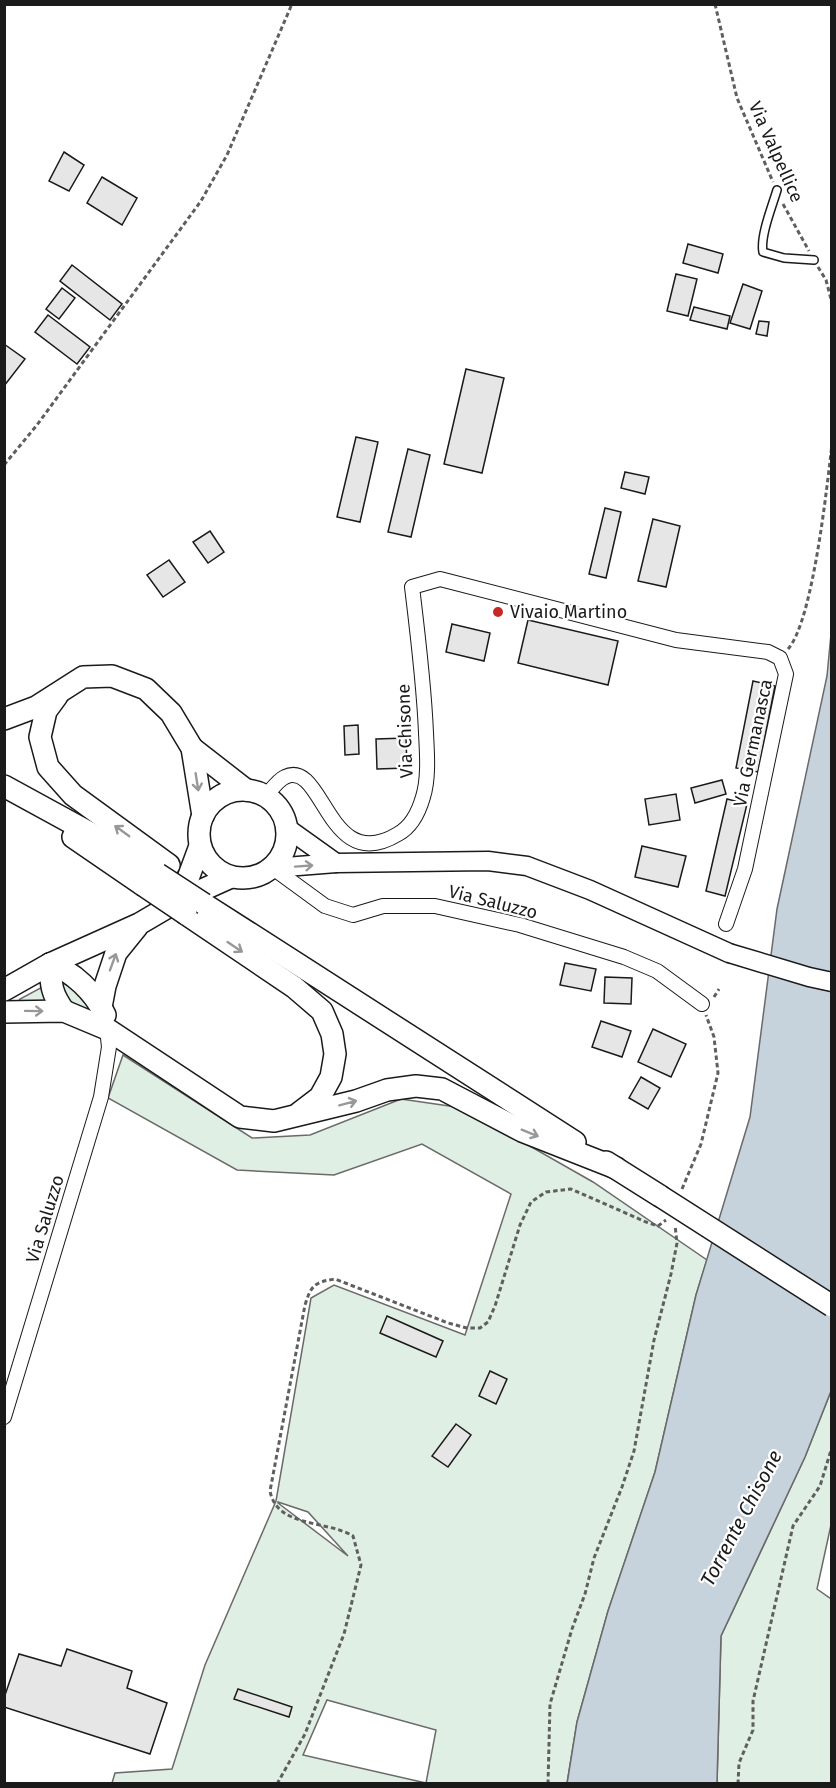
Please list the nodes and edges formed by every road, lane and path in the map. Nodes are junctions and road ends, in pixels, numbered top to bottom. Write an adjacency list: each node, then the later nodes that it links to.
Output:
1 (292, 4): 7 (path)
2 (715, 4): 3 (path, Via Valpellice)
3 (777, 190): 4 (path, Via Valpellice); 4 (lane)
4 (814, 260): 5 (path, Via Valpellice)
5 (831, 303)
6 (831, 444): 9 (path)
7 (4, 465)
8 (412, 587): 9 (street, Via Germanasca); 14 (street, Via Chisone)
9 (780, 658): 24 (street, Via Germanasca)
10 (63, 688): 11 (main road); 12 (main road); 20 (main road, one-way to 10)
11 (4, 719)
12 (192, 748): 14 (main road); 15 (main road, one-way to 15)
13 (4, 786): 20 (main road)
14 (256, 793): 15 (main road); 16 (main road)
15 (203, 816): 17 (main road)
16 (287, 828): 18 (main road); 19 (main road)
17 (200, 846): 21 (main road); 22 (main road)
18 (336, 864): 19 (main road, one-way to 18); 26 (main road, bridge)
19 (273, 868): 21 (main road); 28 (street, Via Saluzzo)
20 (157, 875): 22 (main road, bridge)
21 (231, 877): 22 (main road)
22 (196, 904): 23 (main road); 33 (main road, one-way to 33); 34 (main road)
23 (139, 924): 25 (main road); 29 (main road, one-way to 23)
24 (726, 924)
25 (50, 964): 27 (main road); 29 (main road); 30 (main road)
26 (831, 982)
27 (4, 990)
28 (702, 1004): 35 (path)
29 (101, 1007): 32 (main road)
30 (64, 1011): 31 (main road, one-way to 30); 32 (main road)
31 (4, 1012)
32 (107, 1029): 33 (main road); 39 (street, Via Saluzzo)
33 (291, 1118): 34 (main road, one-way to 34)
34 (616, 1168): 35 (main road)
35 (670, 1196): 38 (main road, bridge)
36 (674, 1214): 41 (path)
37 (675, 1224): 42 (path)
38 (831, 1306)
39 (4, 1417)
40 (831, 1447): 43 (path)
41 (277, 1784)
42 (548, 1784)
43 (738, 1784)

